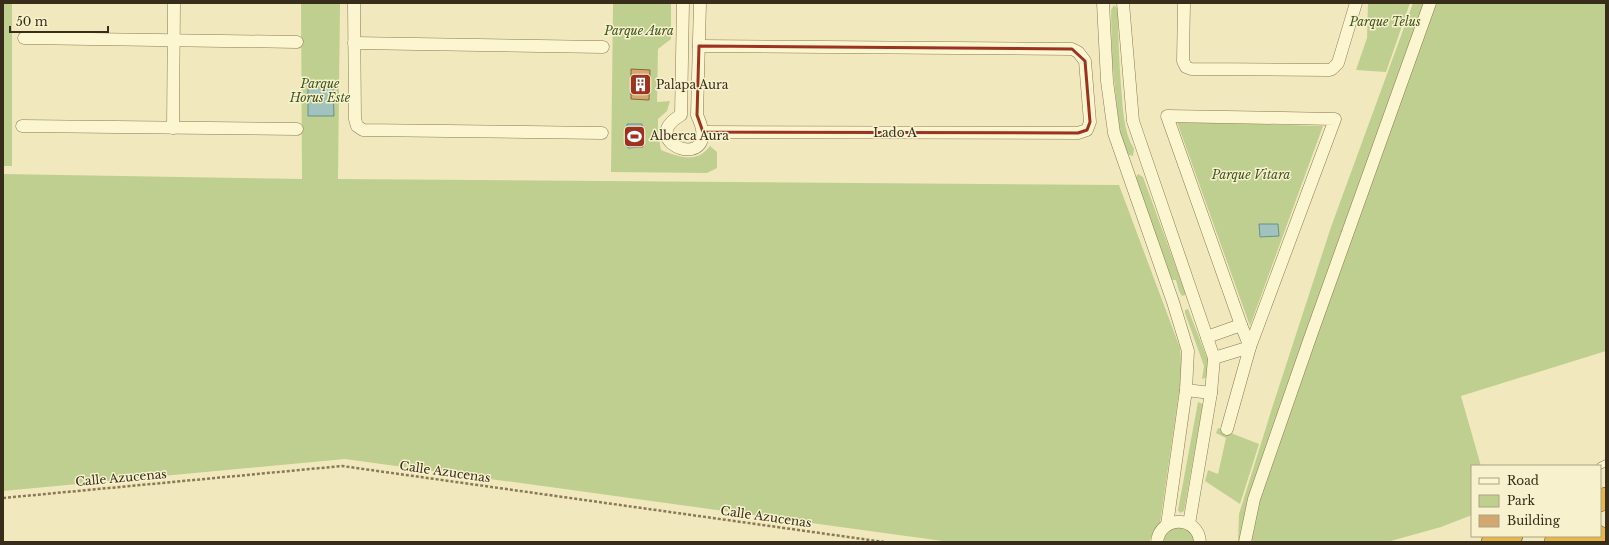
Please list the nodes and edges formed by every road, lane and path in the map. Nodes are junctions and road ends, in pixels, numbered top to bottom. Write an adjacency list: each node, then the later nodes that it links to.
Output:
1 (174, 3): 11 (street)
2 (354, 3): 13 (street)
3 (683, 3): 19 (street)
4 (700, 3): 14 (street)
5 (1103, 3): 22 (street)
6 (1123, 3): 21 (street)
7 (1184, 3): 8 (street)
8 (1356, 3)
9 (1430, 3): 38 (street)
10 (24, 38): 11 (street)
11 (174, 40): 12 (street); 17 (street)
12 (297, 42)
13 (354, 43): 15 (street); 20 (street)
14 (699, 46): 19 (street); 19 (street, Lado A)
15 (603, 47)
16 (22, 126): 17 (street)
17 (173, 128): 18 (street)
18 (297, 129)
19 (703, 132)
20 (602, 133)
21 (1145, 156): 22 (street); 24 (street)
22 (1124, 164): 27 (street)
23 (1241, 325): 24 (street); 25 (street); 25 (street)
24 (1207, 336): 26 (street)
25 (1250, 347): 26 (street); 29 (street)
26 (1214, 358): 28 (street)
27 (1186, 390): 28 (street); 32 (street)
28 (1210, 393): 31 (street)
29 (1227, 429)
30 (3, 498): 35 (path, Calle Azucenas)
31 (1189, 524): 32 (street); 37 (street)
32 (1167, 525): 36 (street)
33 (1509, 537): 39 (highway)
34 (1592, 537): 40 (highway)
35 (884, 542)
36 (1157, 542)
37 (1200, 542)
38 (1245, 542)
39 (1492, 542)
40 (1555, 542)

